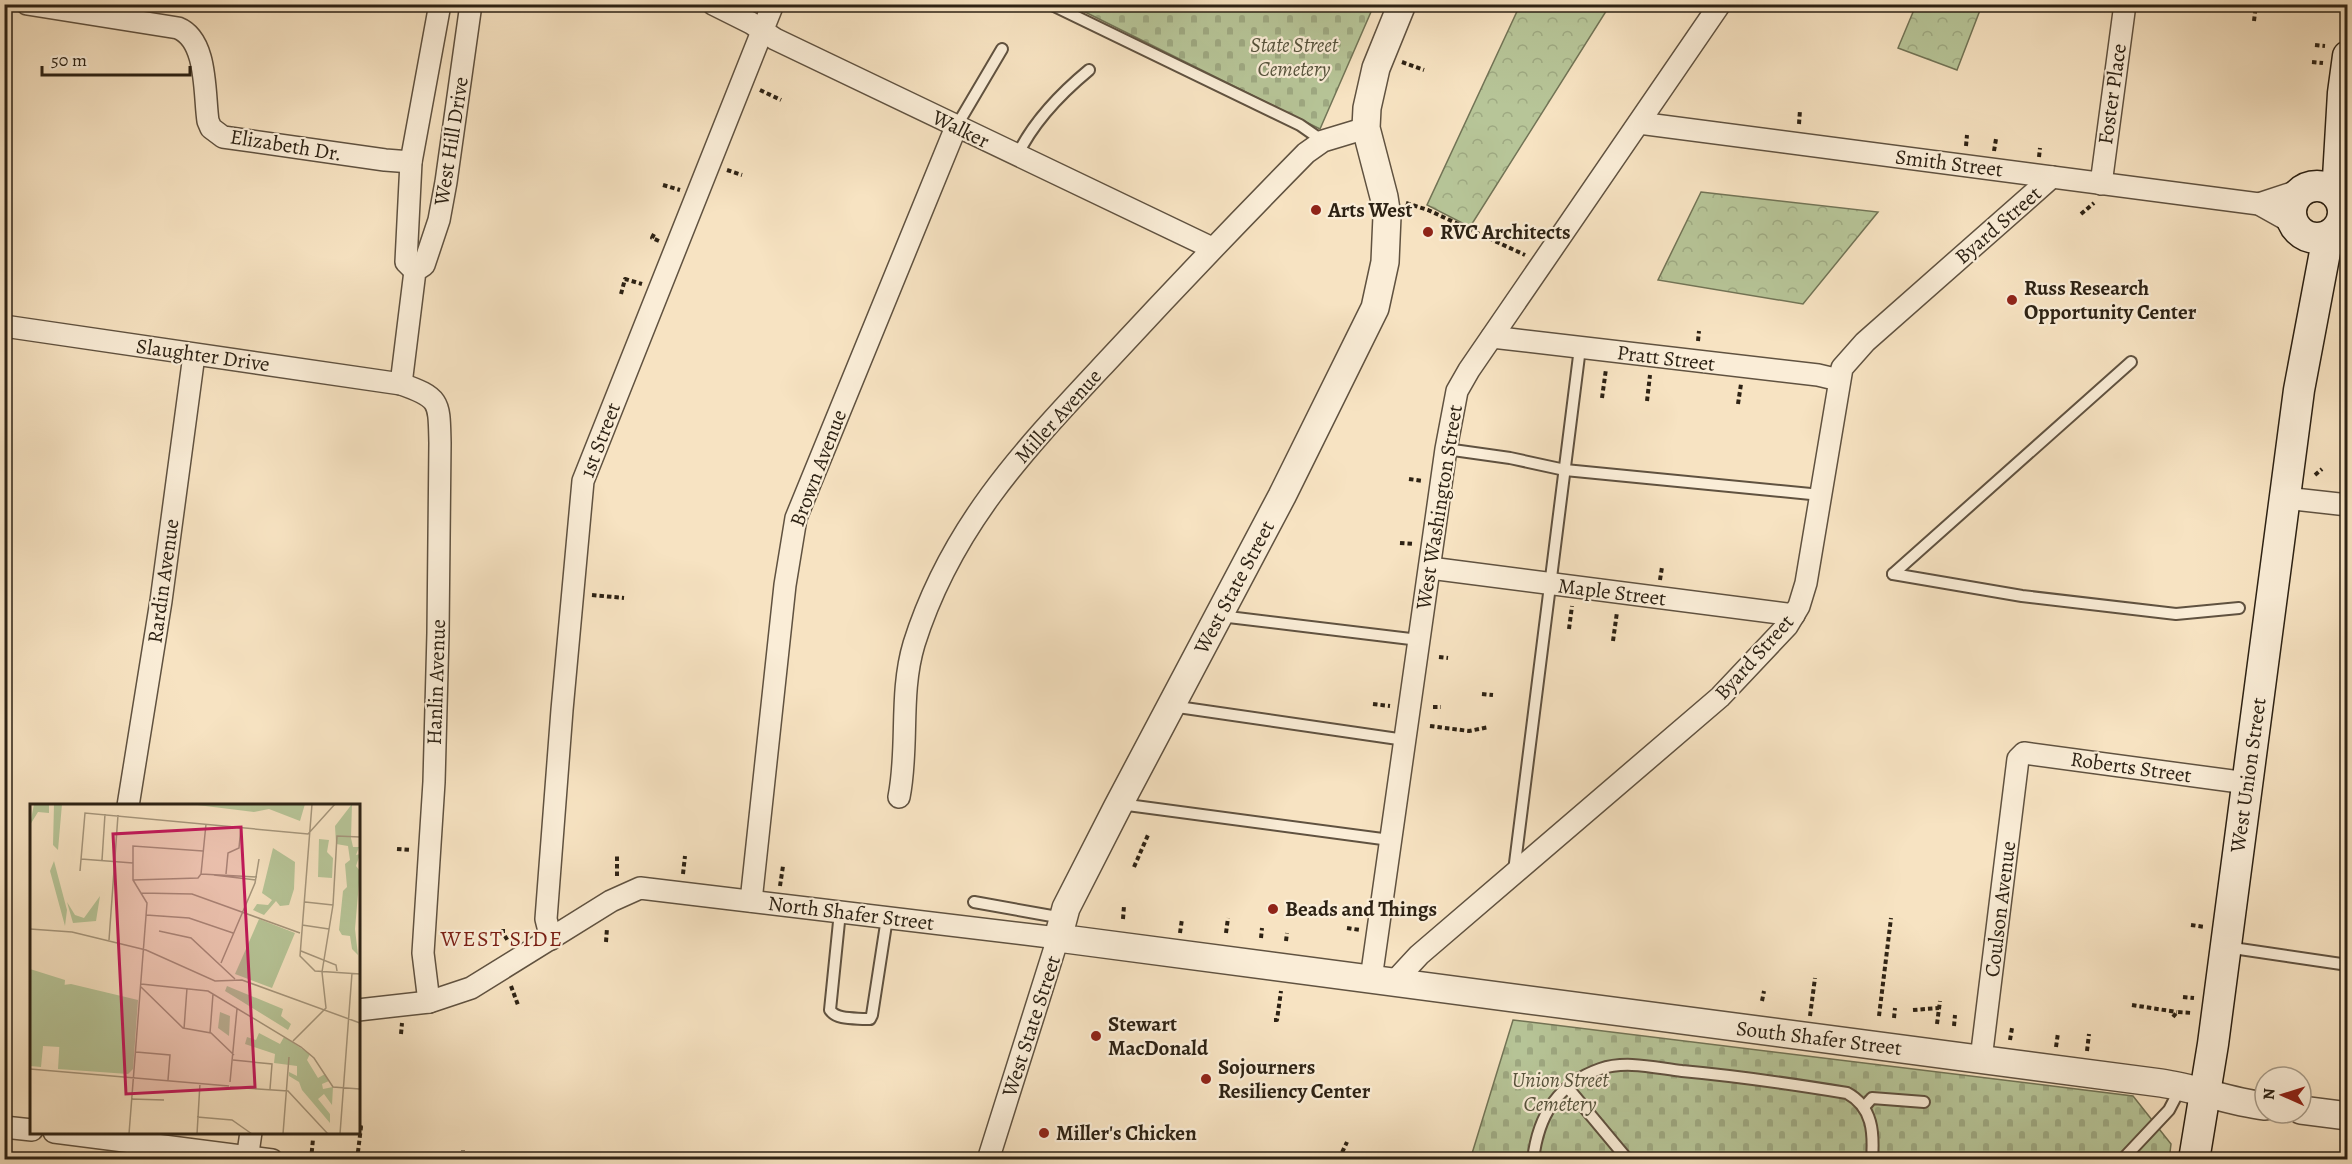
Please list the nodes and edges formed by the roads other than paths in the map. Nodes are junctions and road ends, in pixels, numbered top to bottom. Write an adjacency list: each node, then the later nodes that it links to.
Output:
1 (27, 4): 19 (street, Elizabeth Dr.)
2 (440, 4): 19 (street, West Hill Drive)
3 (471, 4): 26 (street, West Hill Drive)
4 (713, 4): 10 (street, Walker)
5 (773, 4): 10 (street, 1st Street)
6 (1050, 4): 17 (lane)
7 (1402, 4): 16 (street, West State Street)
8 (1720, 4): 14 (street, West Washington Street)
9 (2125, 4): 21 (street, Foster Place)
10 (763, 30): 15 (street, Walker); 60 (street, 1st Street)
11 (1002, 49): 15 (lane)
12 (2332, 55): 22 (main road, West Union Street)
13 (1089, 70): 18 (lane)
14 (1639, 123): 20 (street, Smith Street); 28 (street, West Washington Street)
15 (956, 127): 18 (street, Walker); 54 (street, Brown Avenue)
16 (1366, 128): 17 (street, Miller Avenue); 43 (street, West State Street)
17 (1323, 141): 25 (street, Miller Avenue)
18 (1017, 156): 25 (street, Walker)
19 (411, 162): 26 (street, West Hill Drive)
20 (2052, 177): 21 (street, Smith Street); 32 (street, Byard Street)
21 (2101, 190): 23 (street, Smith Street)
22 (2317, 190): 23 (street, Smith Street); 24 (main road, West Union Street); 24 (main road, West Union Street)
23 (2259, 204): 24 (street, Smith Street)
24 (2308, 231): 37 (main road, West Union Street)
25 (1212, 248): 49 (street, Miller Avenue)
26 (415, 271): 33 (street, West Hill Drive)
27 (4, 326): 30 (street, Slaughter Drive)
28 (1492, 338): 29 (street, Pratt Street); 34 (street, West Washington Street)
29 (1580, 348): 32 (street, Pratt Street); 35 (lane)
30 (194, 355): 33 (street, Slaughter Drive); 50 (street, Rardin Avenue)
31 (2131, 362): 41 (lane)
32 (1839, 380): 36 (street, Byard Street)
33 (401, 384): 63 (street, Hanlin Avenue)
34 (1446, 449): 35 (lane); 39 (street, West Washington Street)
35 (1565, 470): 36 (lane); 40 (lane)
36 (1821, 495): 42 (street, Byard Street)
37 (2285, 498): 38 (street); 48 (main road, West Union Street)
38 (2348, 505)
39 (1430, 568): 40 (street, Maple Street); 44 (street, West Washington Street)
40 (1550, 584): 42 (street, Maple Street); 53 (lane)
41 (2239, 608)
42 (1794, 615): 53 (street, Byard Street)
43 (1218, 616): 44 (lane); 45 (street, West State Street)
44 (1419, 640): 46 (street, West Washington Street)
45 (1171, 706): 46 (lane); 51 (street, West State Street)
46 (1405, 740): 52 (street, West Washington Street)
47 (2018, 759): 48 (street, Roberts Street); 65 (street, Coulson Avenue)
48 (2247, 783): 59 (main road, West Union Street)
49 (899, 797)
50 (128, 804)
51 (1119, 804): 52 (lane); 58 (street, West State Street)
52 (1390, 840): 62 (street, West Washington Street)
53 (1513, 874): 62 (street, Byard Street)
54 (751, 901): 56 (street, North Shafer Street); 60 (street, North Shafer Street)
55 (974, 902): 58 (lane)
56 (840, 912): 57 (street, North Shafer Street); 57 (lane)
57 (887, 918): 58 (street, North Shafer Street)
58 (1060, 928): 62 (street, North Shafer Street); 79 (street, West State Street)
59 (2217, 937): 61 (lane); 67 (main road, West Union Street)
60 (551, 939): 63 (street, North Shafer Street)
61 (2348, 965)
62 (1382, 981): 65 (street, South Shafer Street)
63 (429, 1002): 64 (street, North Shafer Street)
64 (360, 1010)
65 (1981, 1059): 67 (street, South Shafer Street)
66 (1568, 1088): 70 (lane); 80 (lane); 81 (lane)
67 (2193, 1090): 69 (street, South Shafer Street); 83 (lane); 84 (main road, West Union Street)
68 (1924, 1102): 70 (lane)
69 (2253, 1104)
70 (1864, 1107): 82 (lane)
71 (2313, 1112): 72 (street)
72 (2348, 1116)
73 (4, 1127): 74 (street)
74 (30, 1130)
75 (69, 1134): 77 (street)
76 (251, 1134): 77 (street)
77 (247, 1158): 78 (street)
78 (272, 1160)
79 (988, 1160)
80 (1533, 1160)
81 (1628, 1160)
82 (1872, 1160)
83 (2122, 1160)
84 (2194, 1160)

